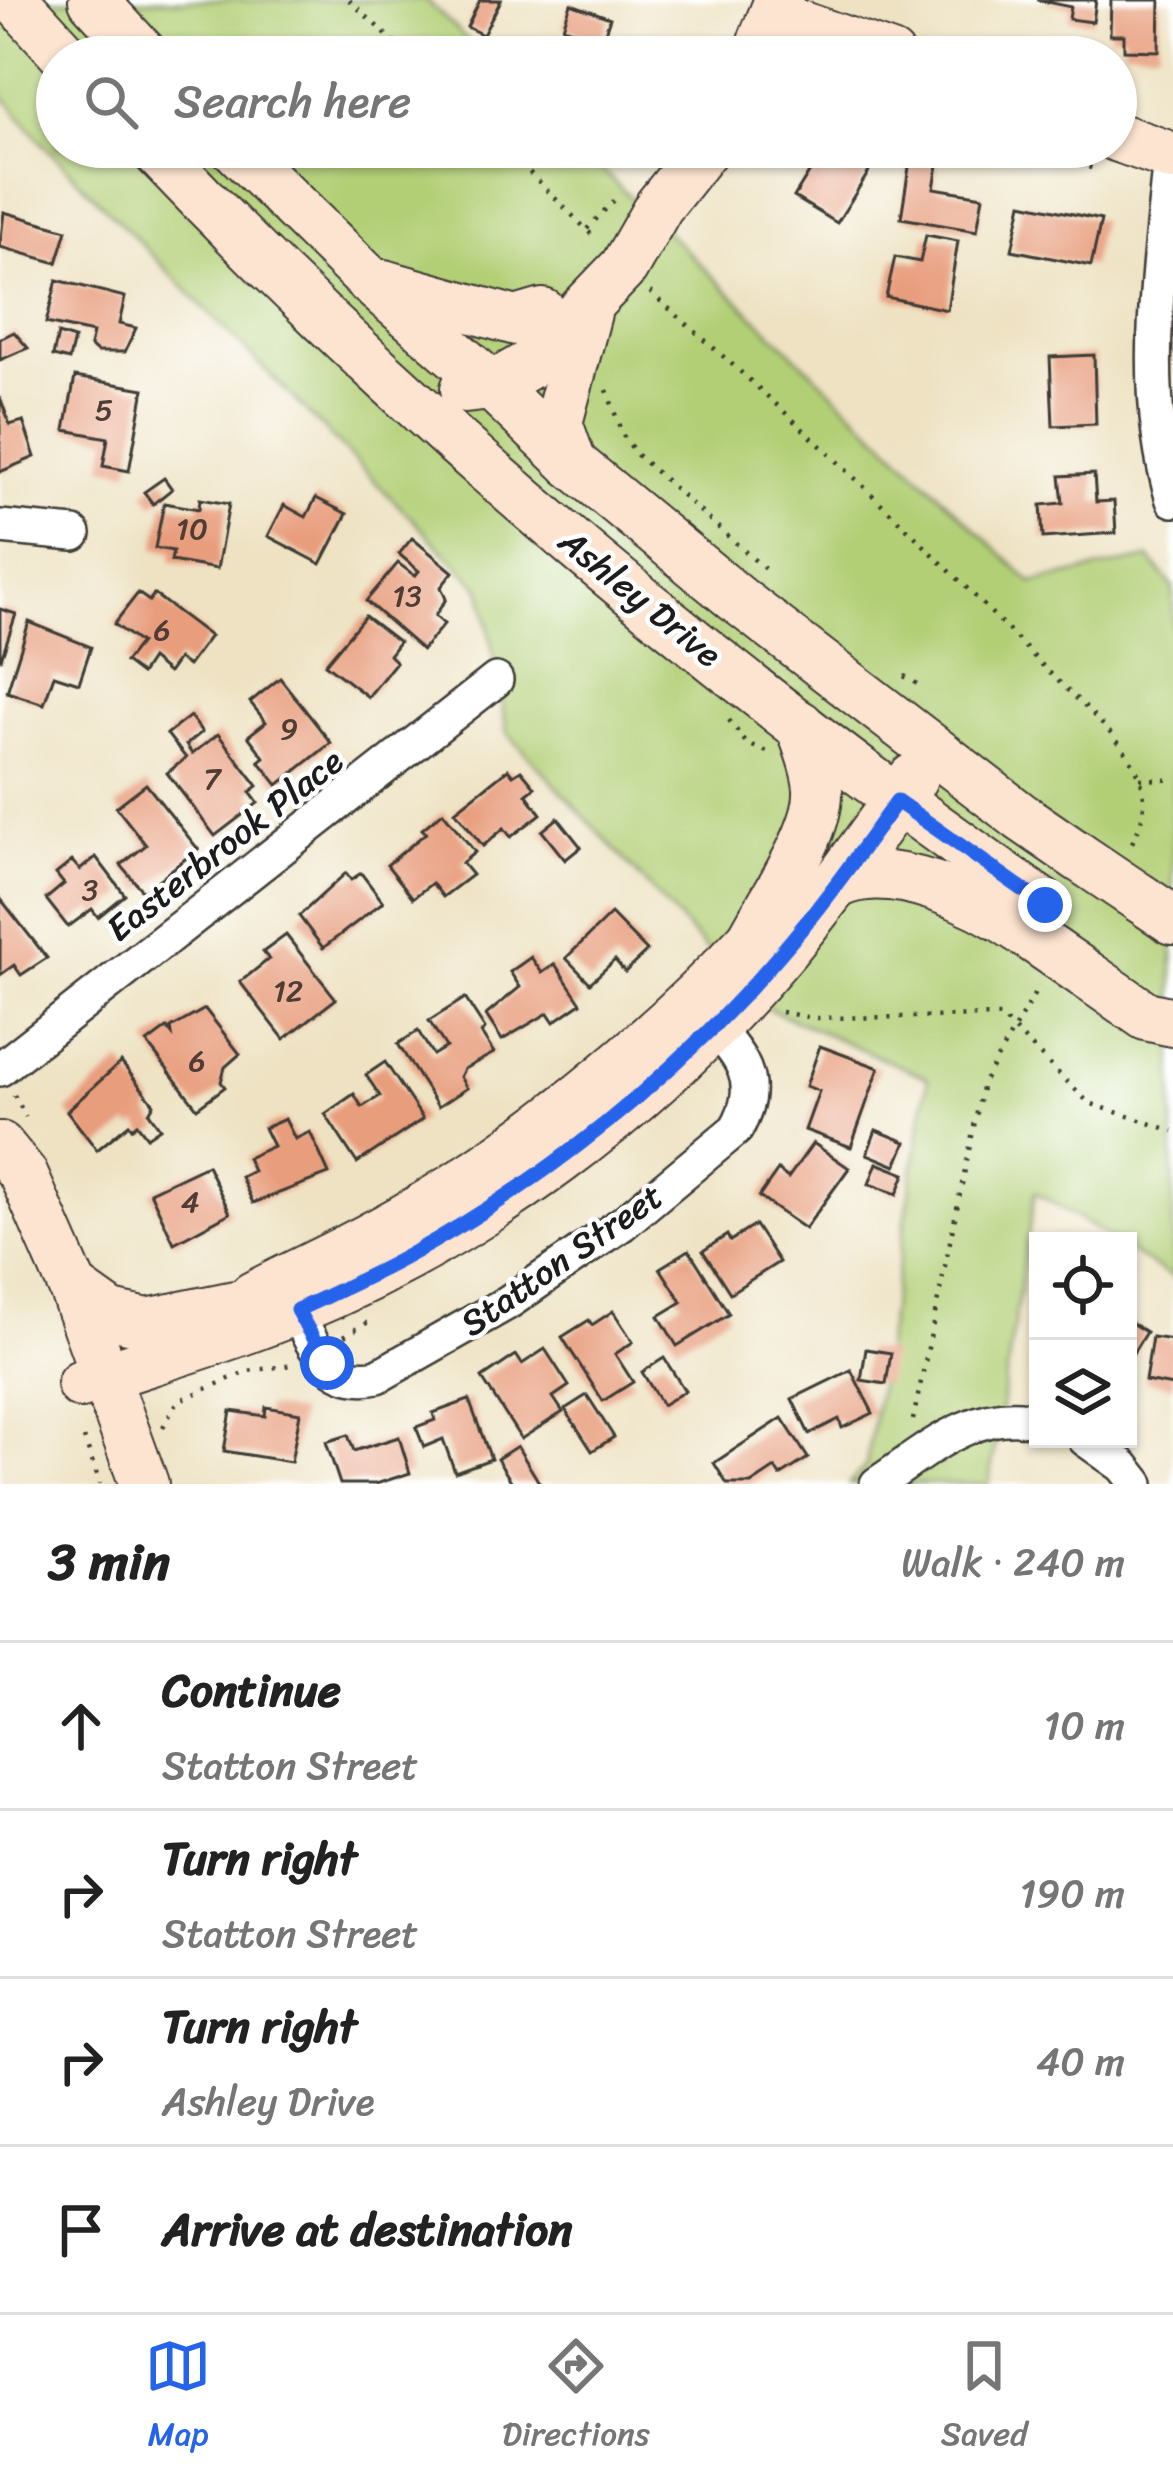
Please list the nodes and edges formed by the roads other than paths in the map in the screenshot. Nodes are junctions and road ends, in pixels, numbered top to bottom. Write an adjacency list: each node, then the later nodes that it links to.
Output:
1 (16, 0): 4 (main road)
2 (93, 0): 5 (main road)
3 (770, 24): 6 (main road)
4 (48, 36)
5 (126, 36)
6 (814, 36)
7 (1137, 144): 8 (main road)
8 (1171, 156): 17 (street)
9 (173, 168): 20 (main road, Ashley Drive)
10 (178, 168): 15 (main road)
11 (254, 168): 13 (main road, Ashley Drive)
12 (689, 168): 14 (main road)
13 (368, 279): 14 (main road); 15 (main road, Ashley Drive)
14 (567, 307): 15 (main road); 16 (main road)
15 (492, 386): 16 (main road, Ashley Drive); 20 (main road)
16 (572, 463): 23 (main road, Ashley Drive)
17 (1173, 500)
18 (0, 527): 19 (street)
19 (74, 534)
20 (655, 610): 22 (main road, Ashley Drive)
21 (496, 680): 33 (street, Easterbrook Place)
22 (787, 740): 24 (main road, Ashley Drive); 28 (main road)
23 (921, 741): 24 (main road); 26 (main road, Ashley Drive, bridge)
24 (885, 793): 25 (main road); 27 (main road, Ashley Drive); 28 (main road)
25 (836, 885): 27 (main road); 31 (main road)
26 (1156, 909)
27 (1035, 919): 29 (main road, Ashley Drive)
28 (751, 940): 31 (main road)
29 (1096, 961): 30 (main road, Ashley Drive); 32 (main road)
30 (1173, 995)
31 (700, 1014): 37 (main road); 37 (street, Statton Street)
32 (1173, 1022)
33 (0, 1069)
34 (0, 1147): 36 (main road)
35 (0, 1173): 39 (main road)
36 (73, 1288): 38 (main road); 39 (main road)
37 (290, 1295): 38 (main road)
38 (239, 1317): 39 (main road); 42 (main road)
39 (89, 1371): 42 (main road)
40 (1029, 1420): 43 (street)
41 (1098, 1448): 44 (street)
42 (131, 1473)
43 (890, 1475)
44 (1137, 1484)

